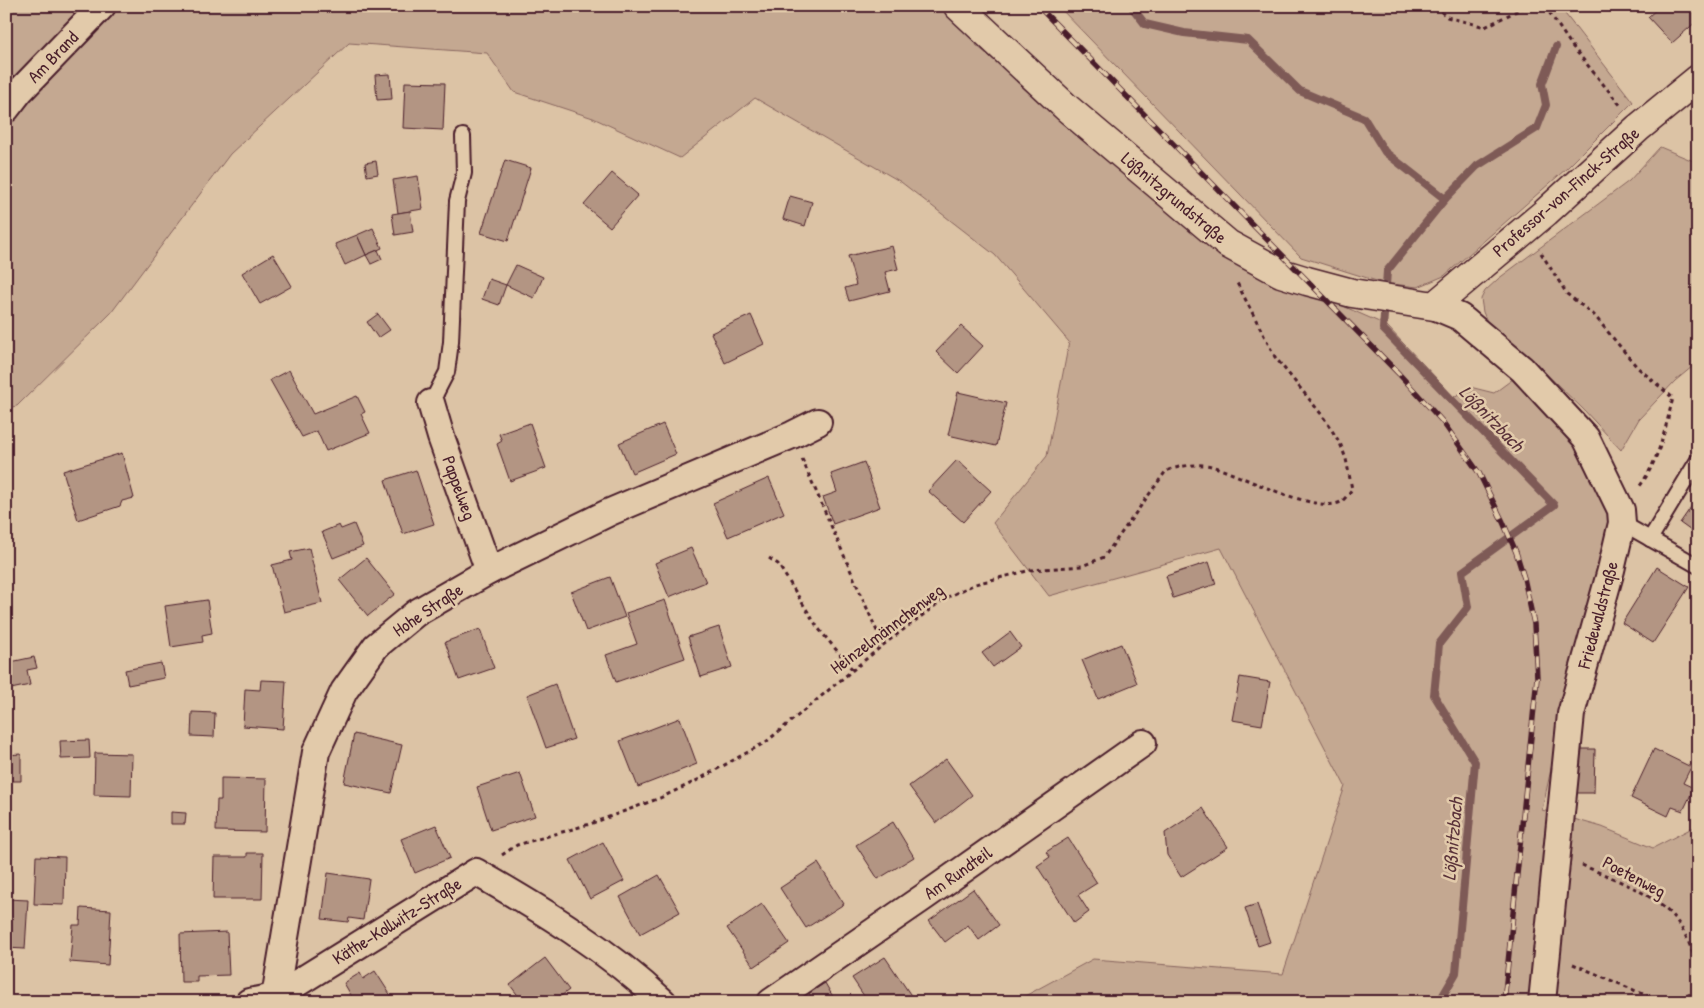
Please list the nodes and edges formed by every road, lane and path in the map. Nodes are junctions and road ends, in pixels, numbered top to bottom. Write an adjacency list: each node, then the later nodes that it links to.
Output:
1 (102, 6): 7 (street, Am Brand)
2 (958, 6): 11 (street, Lößnitzgrundstraße)
3 (1435, 6): 4 (path)
4 (1526, 6)
5 (1545, 6): 8 (path)
6 (1698, 79): 8 (street, Professor-von-Finck-Straße)
7 (6, 109)
8 (1638, 128): 10 (street, Professor-von-Finck-Straße)
9 (463, 136): 13 (lane)
10 (1525, 229): 12 (street, Professor-von-Finck-Straße); 17 (path)
11 (1228, 244): 12 (street, Lößnitzgrundstraße); 22 (path, Heinzelmännchenweg)
12 (1434, 306): 17 (street)
13 (431, 403): 21 (street, Pappelweg)
14 (818, 422): 15 (street, Hohe Straße)
15 (792, 435): 21 (street, Hohe Straße); 22 (path)
16 (1698, 460): 18 (lane)
17 (1622, 517): 18 (lane); 25 (street, Friedewaldstraße)
18 (1650, 539): 20 (lane)
19 (769, 558): 23 (path)
20 (1698, 566)
21 (489, 571): 30 (street, Hohe Straße)
22 (883, 645): 23 (path, Heinzelmännchenweg)
23 (853, 670): 26 (path, Heinzelmännchenweg)
24 (1143, 743): 33 (street, Am Rundteil)
25 (1555, 855): 27 (street, Friedewaldstraße); 28 (path, Poetenweg)
26 (476, 872): 30 (street, Käthe-Kollwitz-Straße); 32 (street, Käthe-Kollwitz-Straße)
27 (1546, 956): 34 (street, Friedewaldstraße); 35 (path)
28 (1698, 967)
29 (1698, 991): 35 (path)
30 (275, 996): 31 (street, Käthe-Kollwitz-Straße)
31 (249, 1002)
32 (663, 1002)
33 (771, 1002)
34 (1542, 1002)
35 (1671, 1002)

